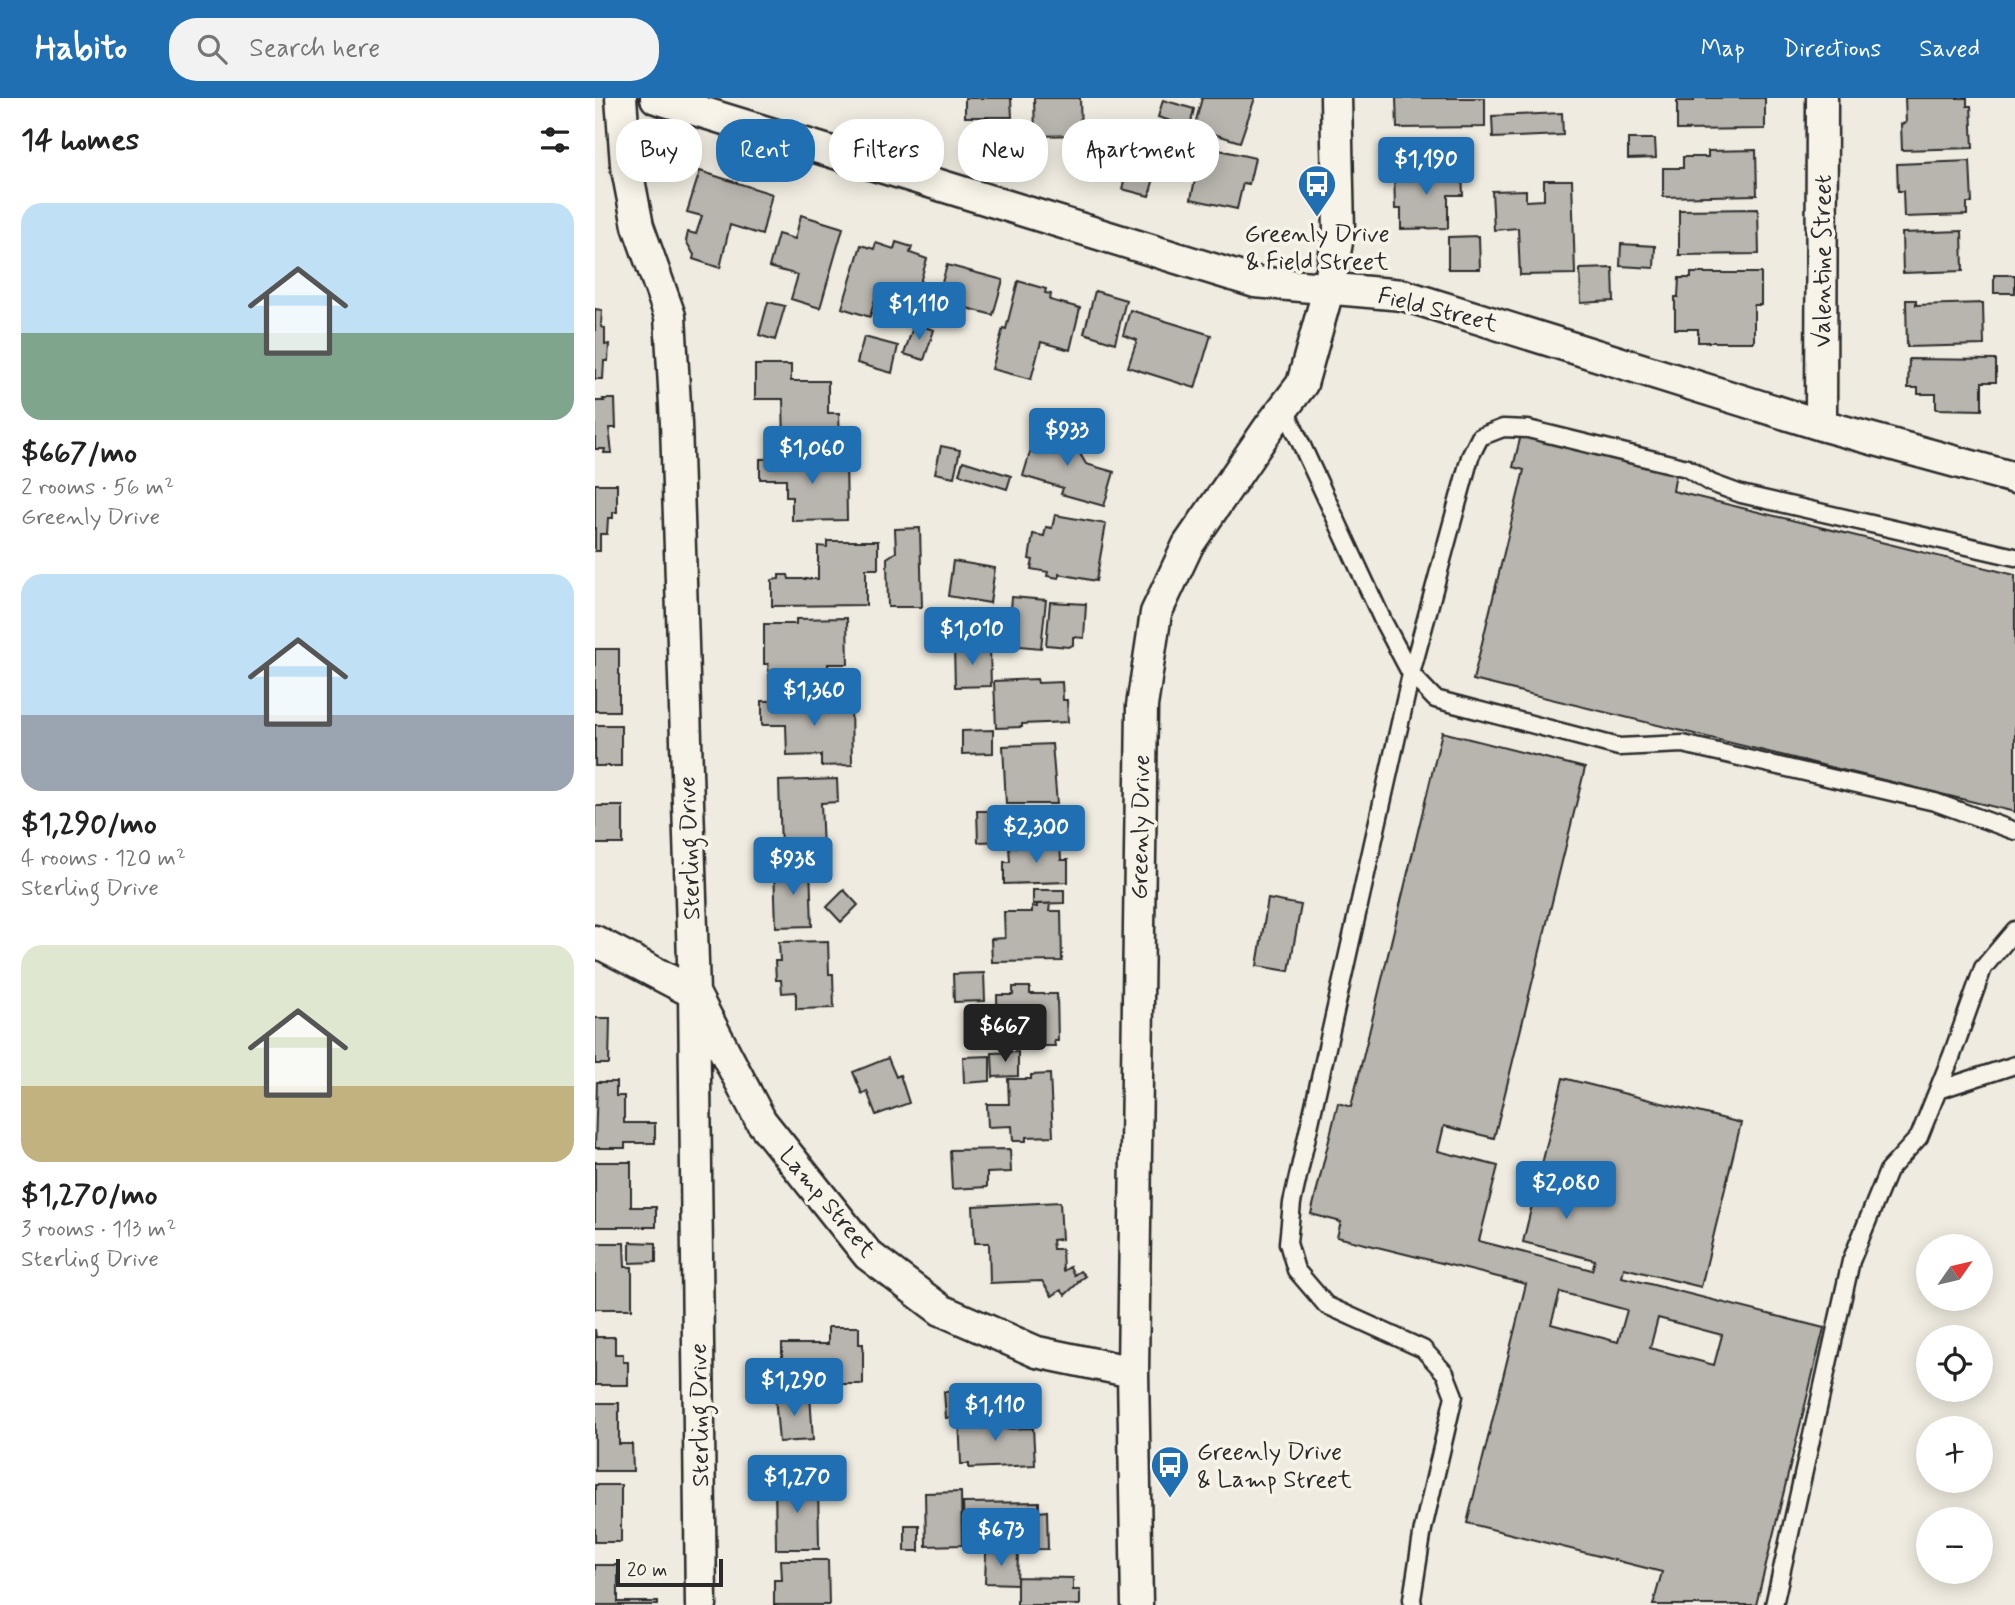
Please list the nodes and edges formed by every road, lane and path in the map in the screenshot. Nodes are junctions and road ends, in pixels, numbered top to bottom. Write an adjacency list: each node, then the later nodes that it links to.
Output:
1 (621, 98): 14 (street, Sterling Drive)
2 (656, 98): 5 (street, Field Street)
3 (1336, 98): 5 (street, Greenly Drive)
4 (1822, 98): 7 (street, Valentine Street)
5 (1329, 287): 6 (street, Greenly Drive); 7 (street, Field Street)
6 (1284, 407): 10 (lane); 17 (street, Greenly Drive)
7 (1821, 425): 8 (street, Field Street)
8 (2015, 478)
9 (2015, 557): 10 (lane)
10 (1411, 674): 11 (lane); 20 (lane)
11 (2015, 831)
12 (2015, 930): 16 (lane)
13 (595, 941): 14 (street)
14 (694, 993): 17 (street, Lamp Street); 18 (street, Sterling Drive)
15 (2015, 1065): 16 (lane)
16 (1938, 1090): 21 (lane)
17 (1133, 1372): 19 (street, Greenly Drive)
18 (701, 1605)
19 (1137, 1605)
20 (1413, 1605)
21 (1774, 1605)

